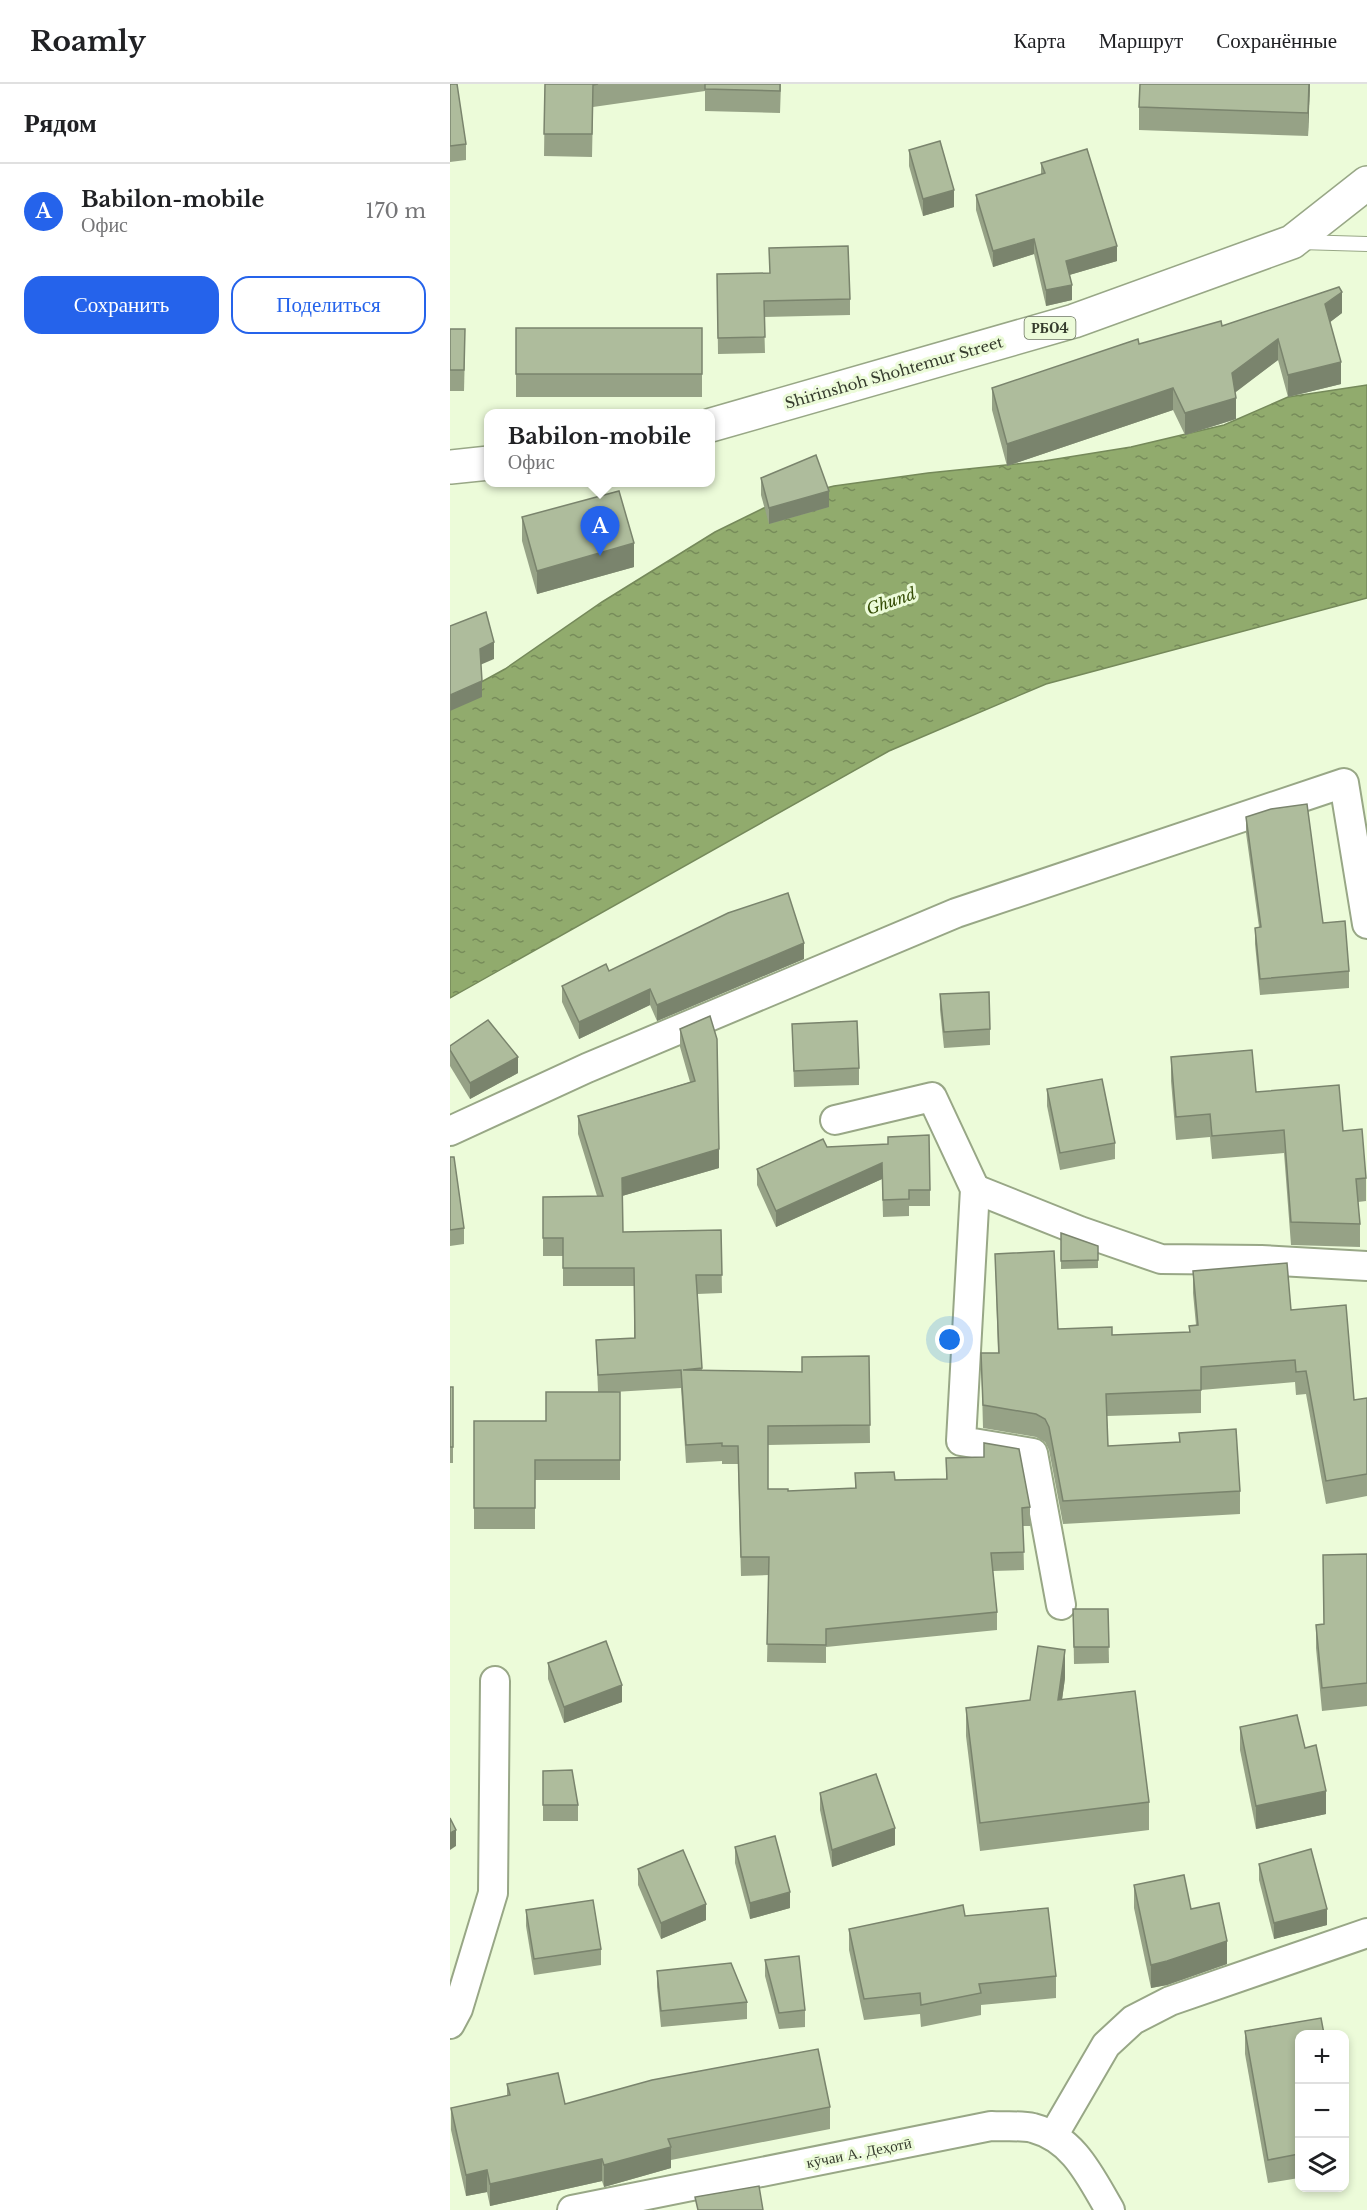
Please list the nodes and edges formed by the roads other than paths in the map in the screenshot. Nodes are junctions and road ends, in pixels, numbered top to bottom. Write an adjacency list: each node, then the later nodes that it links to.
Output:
1 (1367, 183): 2 (main road, Shirinshoh Shohtemur Street / РБ04)
2 (1292, 242): 3 (lane); 4 (main road, Shirinshoh Shohtemur Street / РБ04)
3 (1367, 244)
4 (715, 424)
5 (484, 464): 6 (main road)
6 (450, 467)
7 (1367, 924): 9 (street)
8 (835, 1120): 10 (street)
9 (450, 1131)
10 (975, 1189): 11 (street); 12 (street)
11 (1367, 1266)
12 (1061, 1605)
13 (495, 1681): 15 (street)
14 (1367, 1933): 16 (street)
15 (450, 2024)
16 (1053, 2136): 17 (street, кӯчаи А. Деҳотӣ); 18 (street, кӯчаи А. Деҳотӣ)
17 (572, 2210)
18 (1110, 2210)

